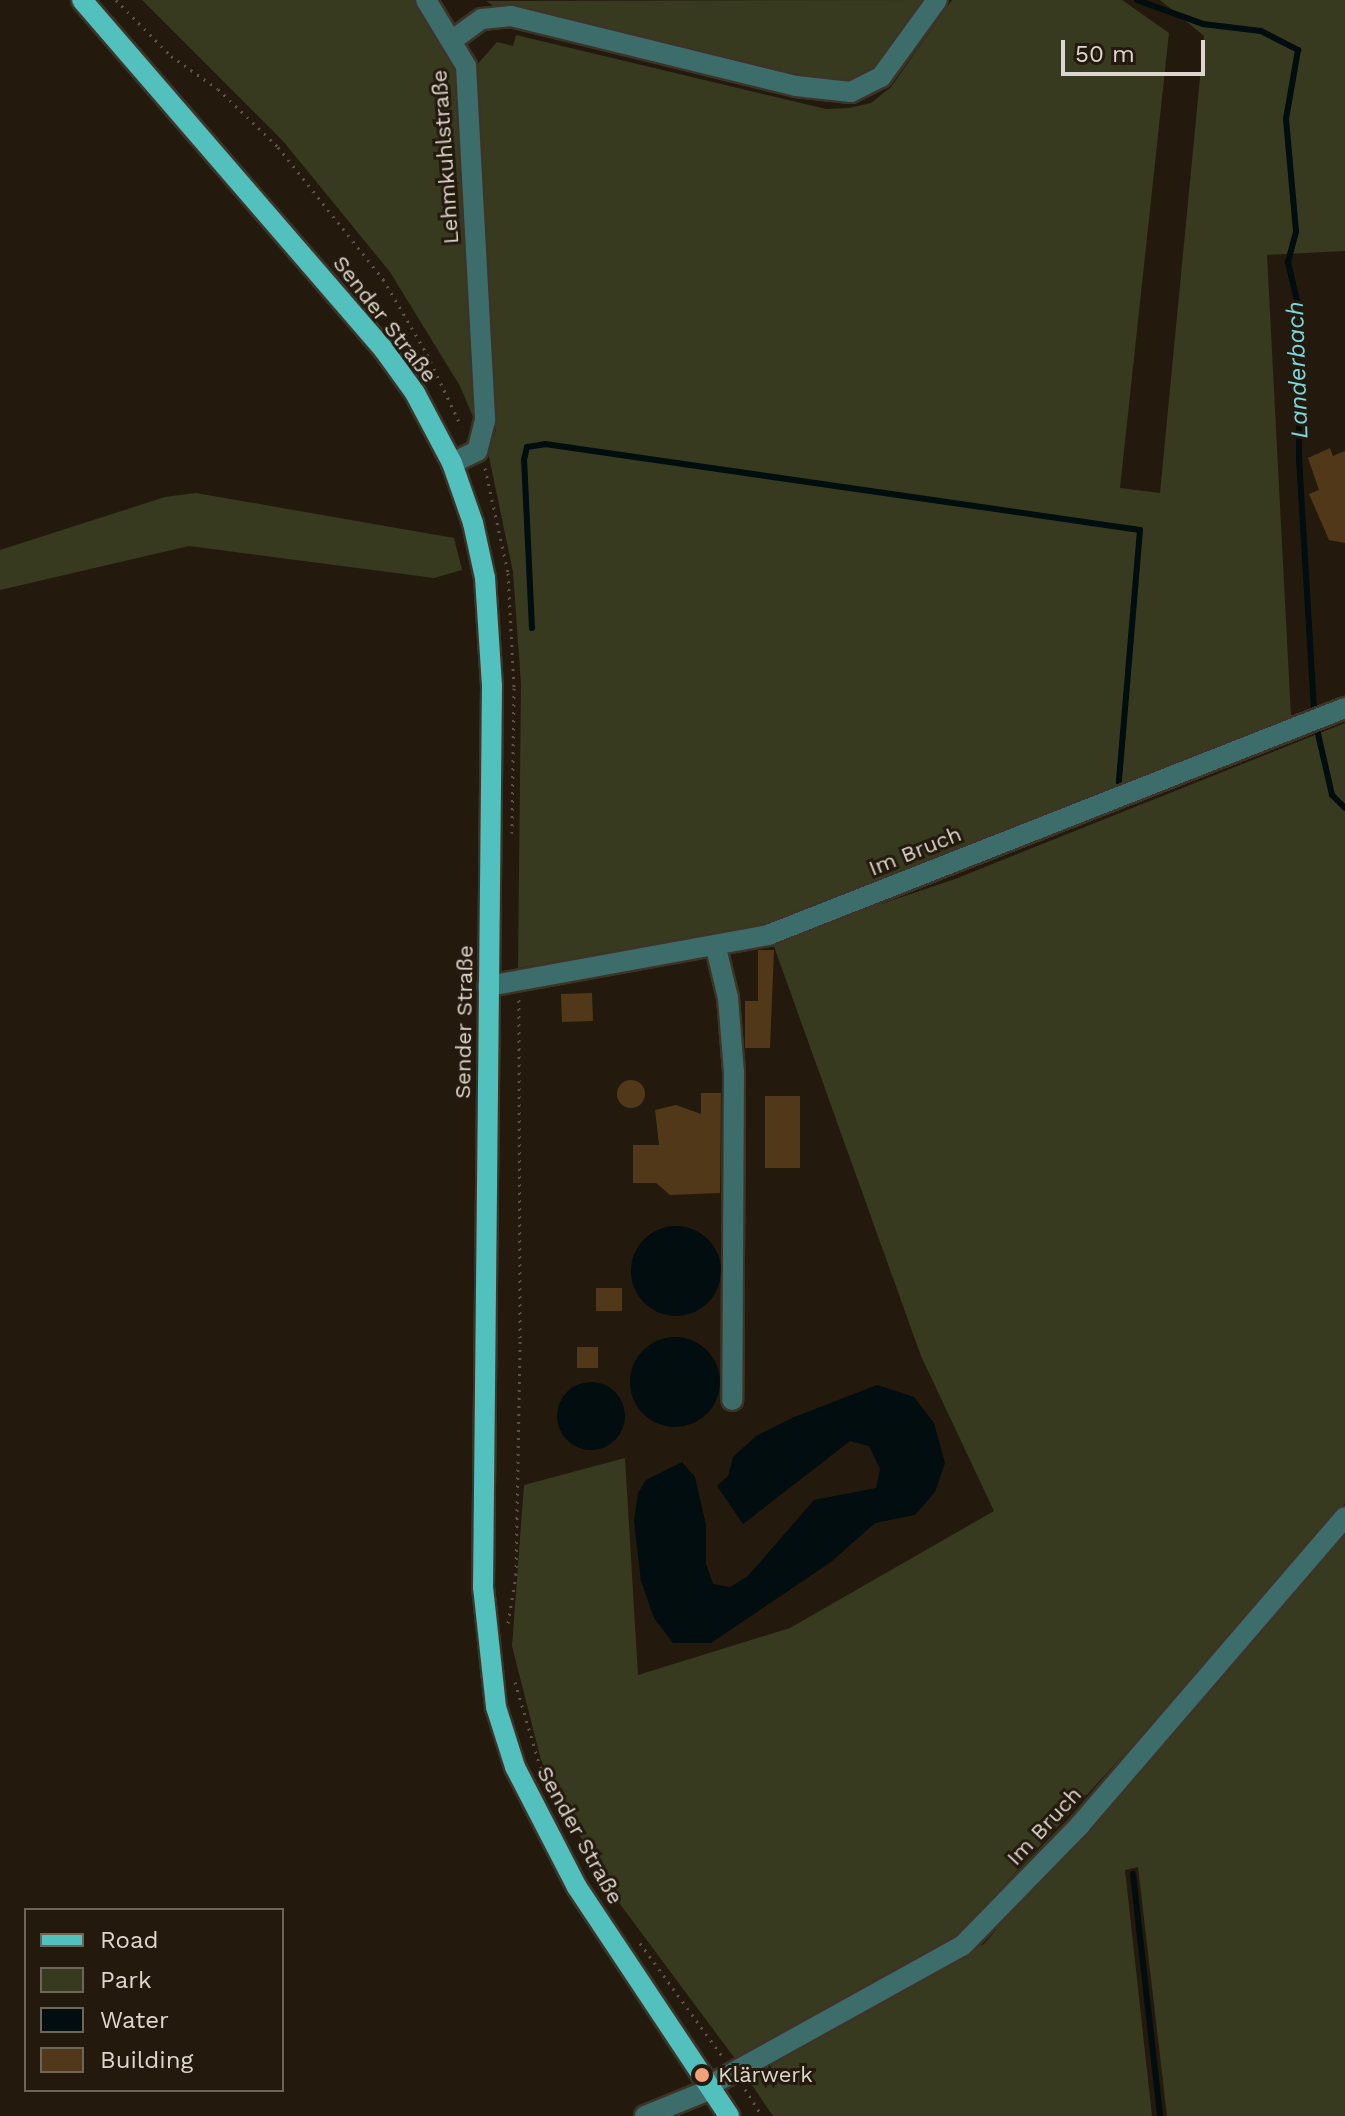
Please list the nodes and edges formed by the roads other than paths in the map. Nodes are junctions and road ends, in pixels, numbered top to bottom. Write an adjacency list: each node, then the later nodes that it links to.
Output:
1 (82, 0): 5 (main road, Sender Straße)
2 (426, 0): 4 (street)
3 (937, 0): 4 (street, Lehmkuhlstraße)
4 (454, 39): 5 (street, Lehmkuhlstraße)
5 (452, 463): 8 (main road, Sender Straße)
6 (1345, 708): 7 (street, Im Bruch)
7 (716, 948): 8 (street, Im Bruch); 9 (street)
8 (488, 986): 11 (main road, Sender Straße)
9 (732, 1400)
10 (1345, 1517): 11 (street, Im Bruch)
11 (710, 2088): 12 (street, Im Bruch); 14 (main road, Sender Straße)
12 (681, 2108): 13 (street, Im Bruch)
13 (645, 2116)
14 (729, 2116)

